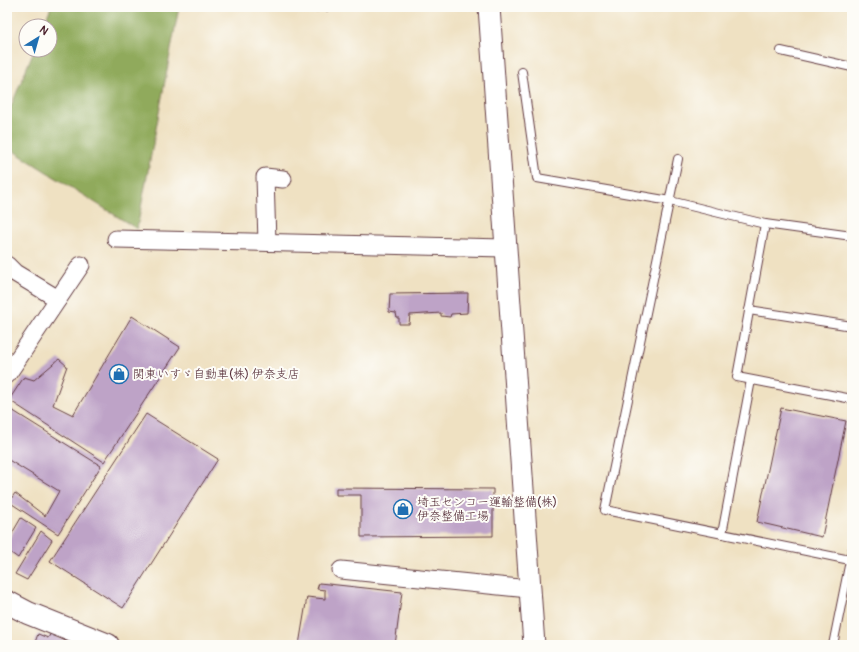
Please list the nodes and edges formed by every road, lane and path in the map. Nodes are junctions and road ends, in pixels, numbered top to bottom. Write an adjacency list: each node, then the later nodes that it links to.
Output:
1 (488, 7): 12 (street)
2 (782, 51): 3 (lane)
3 (852, 67)
4 (522, 72): 7 (lane)
5 (678, 159): 7 (lane)
6 (283, 179): 11 (street)
7 (670, 201): 8 (lane); 21 (lane)
8 (765, 224): 9 (lane); 16 (lane)
9 (852, 236)
10 (116, 238): 11 (street)
11 (267, 242): 12 (street)
12 (504, 248): 26 (street)
13 (7, 265): 15 (street)
14 (80, 265): 15 (street)
15 (58, 299): 18 (street)
16 (749, 310): 17 (lane); 19 (lane)
17 (852, 326)
18 (7, 375)
19 (751, 380): 20 (lane); 21 (lane)
20 (852, 399)
21 (722, 534): 23 (lane)
22 (852, 552): 23 (lane)
23 (850, 560): 25 (lane)
24 (341, 570): 26 (street)
25 (850, 573): 30 (lane)
26 (529, 589): 29 (street)
27 (7, 602): 28 (main road)
28 (108, 645)
29 (534, 645)
30 (833, 645)

